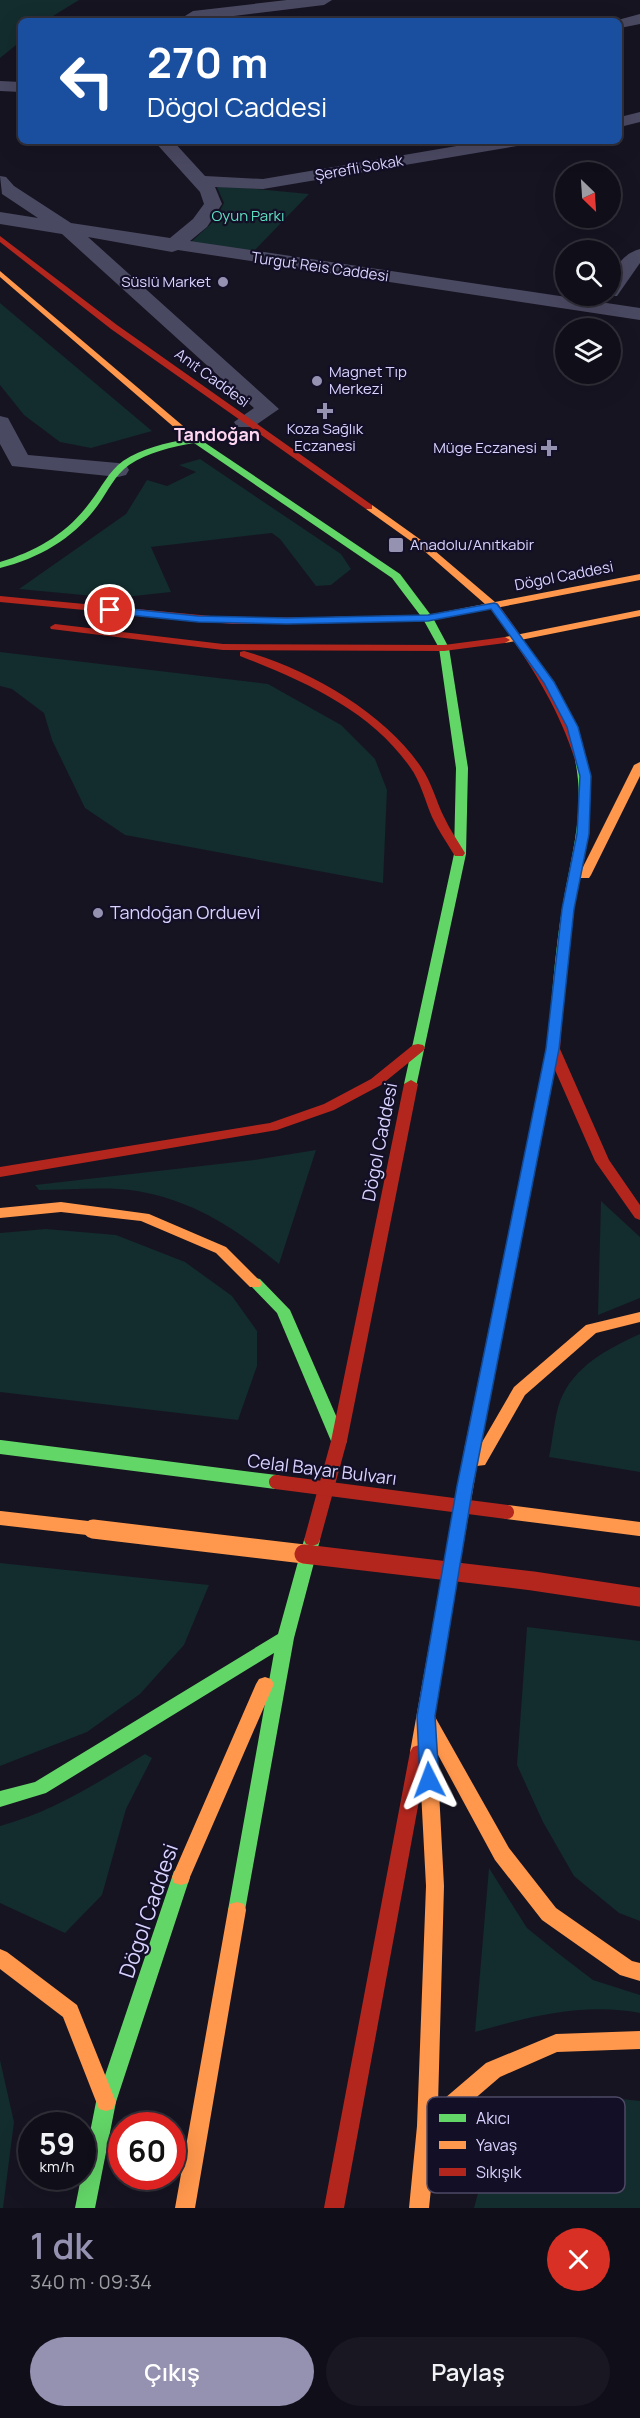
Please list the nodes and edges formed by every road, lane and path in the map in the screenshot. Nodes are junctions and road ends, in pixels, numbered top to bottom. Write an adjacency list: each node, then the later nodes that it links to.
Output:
1 (220, 0): 3 (street)
2 (324, 0): 3 (street)
3 (191, 18)
4 (640, 20): 5 (street)
5 (622, 23)
6 (0, 86): 7 (street)
7 (18, 87)
8 (640, 117): 9 (street)
9 (622, 122)
10 (166, 144): 13 (street)
11 (499, 144): 13 (street, Şerefli Sokak)
12 (0, 181): 15 (street)
13 (201, 181): 17 (street)
14 (0, 218): 15 (street, Turgut Reis Caddesi)
15 (69, 230): 17 (street, Turgut Reis Caddesi); 24 (street)
16 (0, 238): 24 (main road, Anıt Caddesi)
17 (172, 246): 21 (street, Turgut Reis Caddesi)
18 (640, 255): 20 (street)
19 (0, 273): 26 (main road)
20 (621, 276)
21 (555, 293)
22 (621, 306): 23 (street, Turgut Reis Caddesi)
23 (640, 315)
24 (245, 422): 31 (main road, Anıt Caddesi)
25 (0, 423): 27 (street)
26 (194, 440): 27 (main road); 33 (main road)
27 (118, 470): 28 (main road)
28 (0, 565)
29 (640, 577): 31 (main road, Dögol Caddesi)
30 (0, 598): 33 (main road)
31 (494, 606): 33 (main road, Dögol Caddesi); 35 (main road, Dögol Caddesi)
32 (640, 613): 35 (main road)
33 (428, 618): 37 (main road, Dögol Caddesi)
34 (46, 625): 36 (main road)
35 (519, 638): 37 (main road); 40 (main road, Dögol Caddesi)
36 (224, 647): 37 (main road); 39 (main road)
37 (444, 648): 39 (main road, Dögol Caddesi)
38 (640, 765): 40 (main road)
39 (460, 854): 41 (main road, Dögol Caddesi)
40 (568, 909): 42 (main road, Dögol Caddesi)
41 (418, 1048): 43 (main road); 47 (main road, Dögol Caddesi)
42 (552, 1049): 45 (main road); 49 (main road, Dögol Caddesi)
43 (0, 1172)
44 (0, 1213): 47 (main road)
45 (640, 1215)
46 (640, 1317): 49 (main road)
47 (339, 1441): 53 (main road, Dögol Caddesi)
48 (0, 1447): 51 (main road, Celal Bayar Bulvarı, bridge)
49 (465, 1486): 54 (main road, Dögol Caddesi)
50 (0, 1518): 52 (main road, bridge)
51 (640, 1529)
52 (640, 1597)
53 (285, 1638): 55 (main road); 61 (main road, Dögol Caddesi); 64 (main road, Dögol Caddesi)
54 (426, 1716): 57 (main road); 59 (main road, Dögol Caddesi); 65 (main road, Dögol Caddesi)
55 (0, 1799)
56 (0, 1958): 61 (main road)
57 (640, 1972)
58 (640, 2040): 60 (main road)
59 (428, 2097)
60 (461, 2097)
61 (106, 2102): 63 (main road, Dögol Caddesi)
62 (427, 2126): 66 (main road, Dögol Caddesi)
63 (85, 2208)
64 (185, 2208)
65 (334, 2208)
66 (419, 2208)

